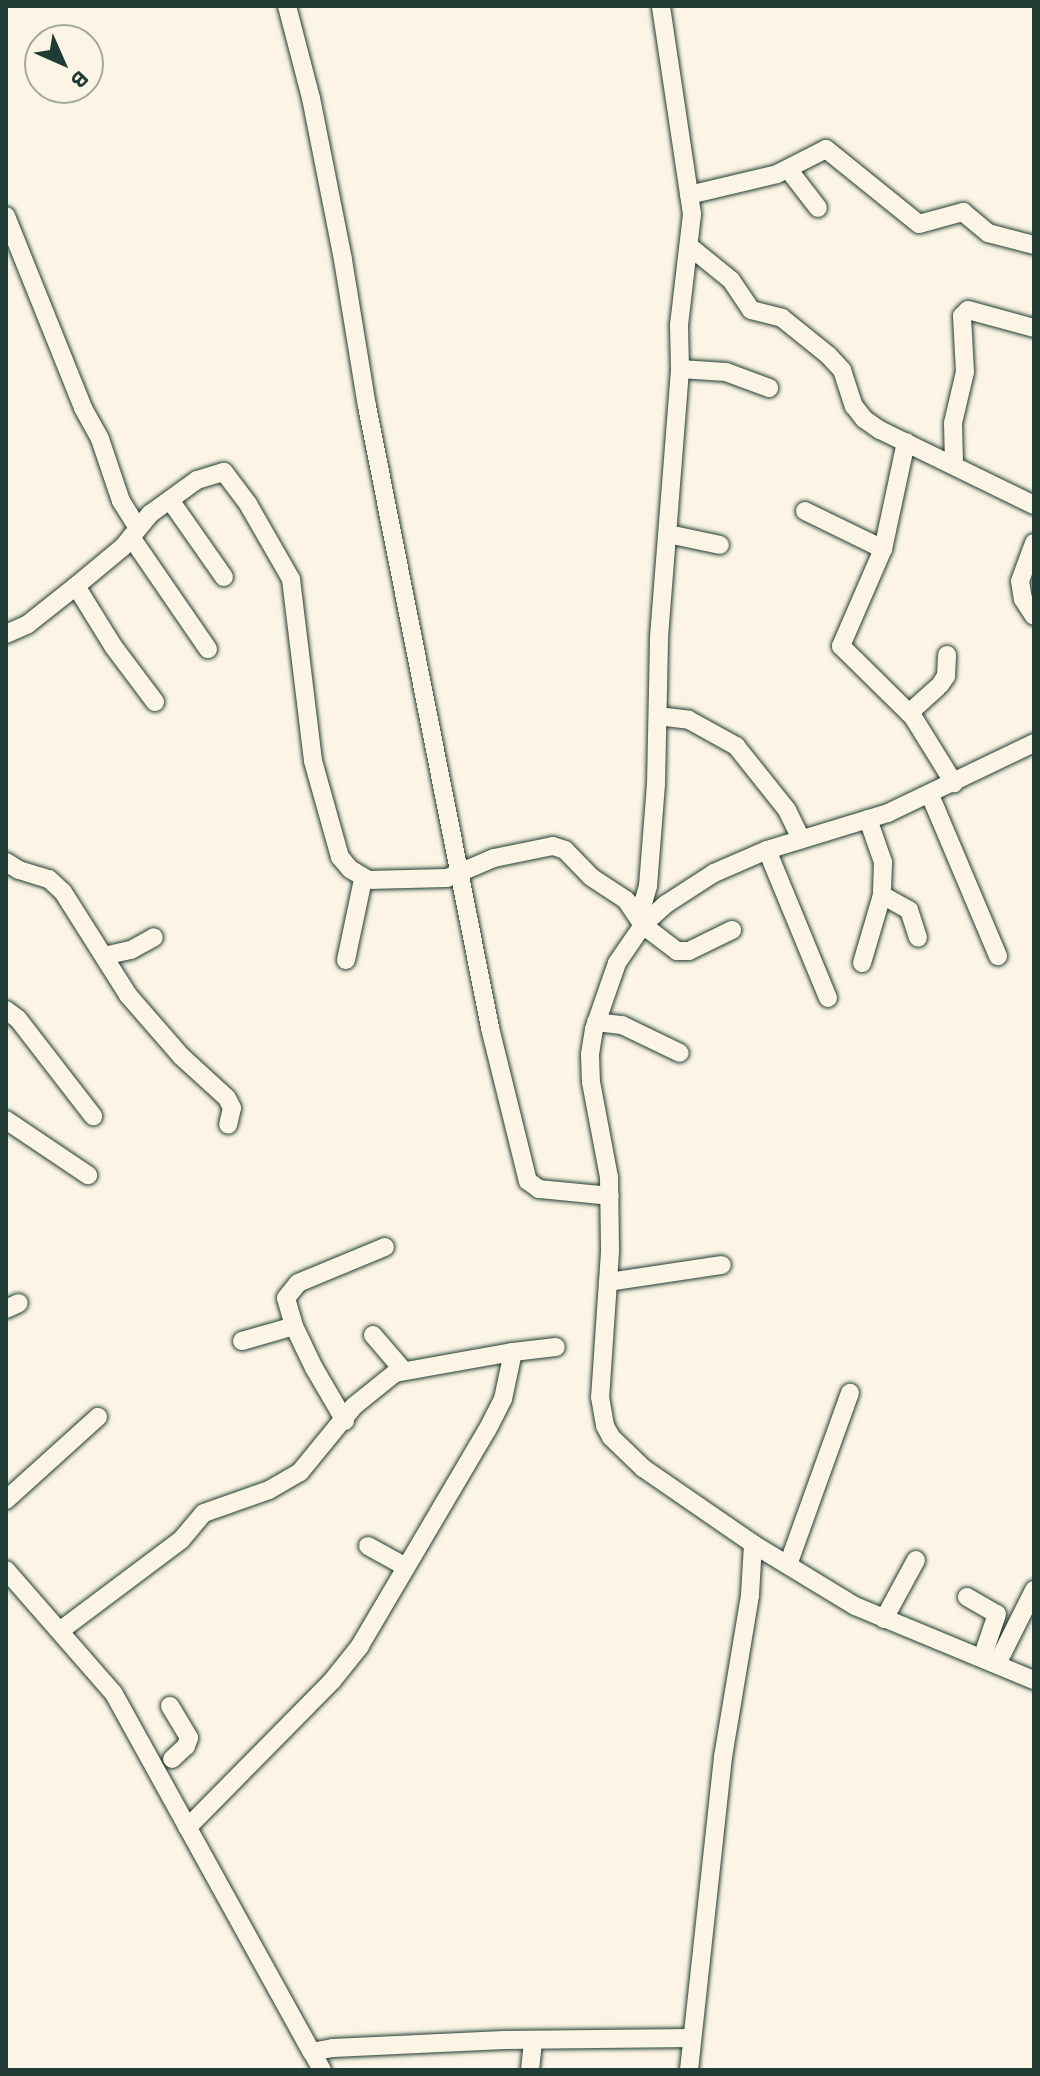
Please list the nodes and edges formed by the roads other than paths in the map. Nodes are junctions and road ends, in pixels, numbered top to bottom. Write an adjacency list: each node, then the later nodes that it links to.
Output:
1 (287, 6): 38 (street)
2 (661, 6): 4 (street)
3 (788, 169): 4 (street); 5 (street); 7 (street)
4 (689, 195): 8 (street)
5 (818, 208)
6 (6, 216): 17 (street)
7 (1034, 245)
8 (689, 246): 10 (street); 12 (street)
9 (1034, 328): 13 (street)
10 (680, 369): 11 (street); 18 (street)
11 (769, 388)
12 (906, 442): 13 (street); 21 (street)
13 (954, 464): 15 (street)
14 (170, 500): 17 (street); 22 (street); 39 (street)
15 (1034, 505)
16 (805, 511): 21 (street)
17 (134, 532): 23 (street); 26 (street)
18 (668, 534): 20 (street); 30 (street)
19 (1034, 543): 24 (street)
20 (720, 545)
21 (883, 549): 29 (street)
22 (224, 577)
23 (76, 586): 25 (street); 28 (street)
24 (1034, 616)
25 (6, 634)
26 (208, 649)
27 (947, 655): 29 (street)
28 (155, 702)
29 (909, 713): 32 (street)
30 (658, 716): 35 (street); 41 (street)
31 (1034, 743): 32 (street)
32 (954, 783): 33 (street)
33 (930, 795): 34 (street); 46 (street)
34 (868, 819): 35 (street); 40 (street)
35 (801, 839): 36 (street)
36 (767, 850): 41 (street); 49 (street)
37 (6, 862): 45 (street)
38 (462, 874): 39 (street); 41 (street); 57 (street)
39 (363, 879): 47 (street)
40 (882, 895): 44 (street); 48 (street)
41 (639, 918): 42 (street); 51 (street)
42 (732, 930)
43 (154, 937): 45 (street)
44 (918, 938)
45 (104, 956): 55 (street)
46 (998, 956)
47 (346, 960)
48 (862, 963)
49 (828, 998)
50 (6, 1010): 53 (street)
51 (596, 1022): 52 (street); 57 (street)
52 (680, 1053)
53 (93, 1116)
54 (6, 1120): 56 (street)
55 (228, 1125)
56 (88, 1175)
57 (610, 1196): 60 (street)
58 (385, 1247): 61 (street)
59 (722, 1265): 60 (street)
60 (608, 1282): 71 (street)
61 (294, 1326): 63 (street); 69 (street)
62 (373, 1335): 66 (street)
63 (242, 1341)
64 (556, 1347): 65 (street)
65 (513, 1352): 66 (street); 75 (street)
66 (402, 1369): 69 (street)
67 (850, 1393): 74 (street)
68 (98, 1417): 70 (street)
69 (345, 1421): 80 (street)
70 (6, 1500)
71 (753, 1544): 74 (street); 86 (street)
72 (368, 1546): 75 (street)
73 (916, 1560): 79 (street)
74 (788, 1565): 79 (street)
75 (406, 1567): 85 (street)
76 (6, 1570): 80 (street)
77 (1034, 1590): 81 (street)
78 (967, 1597): 81 (street)
79 (884, 1619): 81 (street)
80 (61, 1630): 84 (street)
81 (990, 1661): 82 (street)
82 (1034, 1680)
83 (170, 1706): 84 (street)
84 (165, 1765): 85 (street)
85 (187, 1828): 88 (street)
86 (692, 2038): 87 (street); 91 (street)
87 (533, 2040): 88 (street); 90 (street)
88 (312, 2052): 89 (street)
89 (322, 2070)
90 (530, 2070)
91 (689, 2070)

